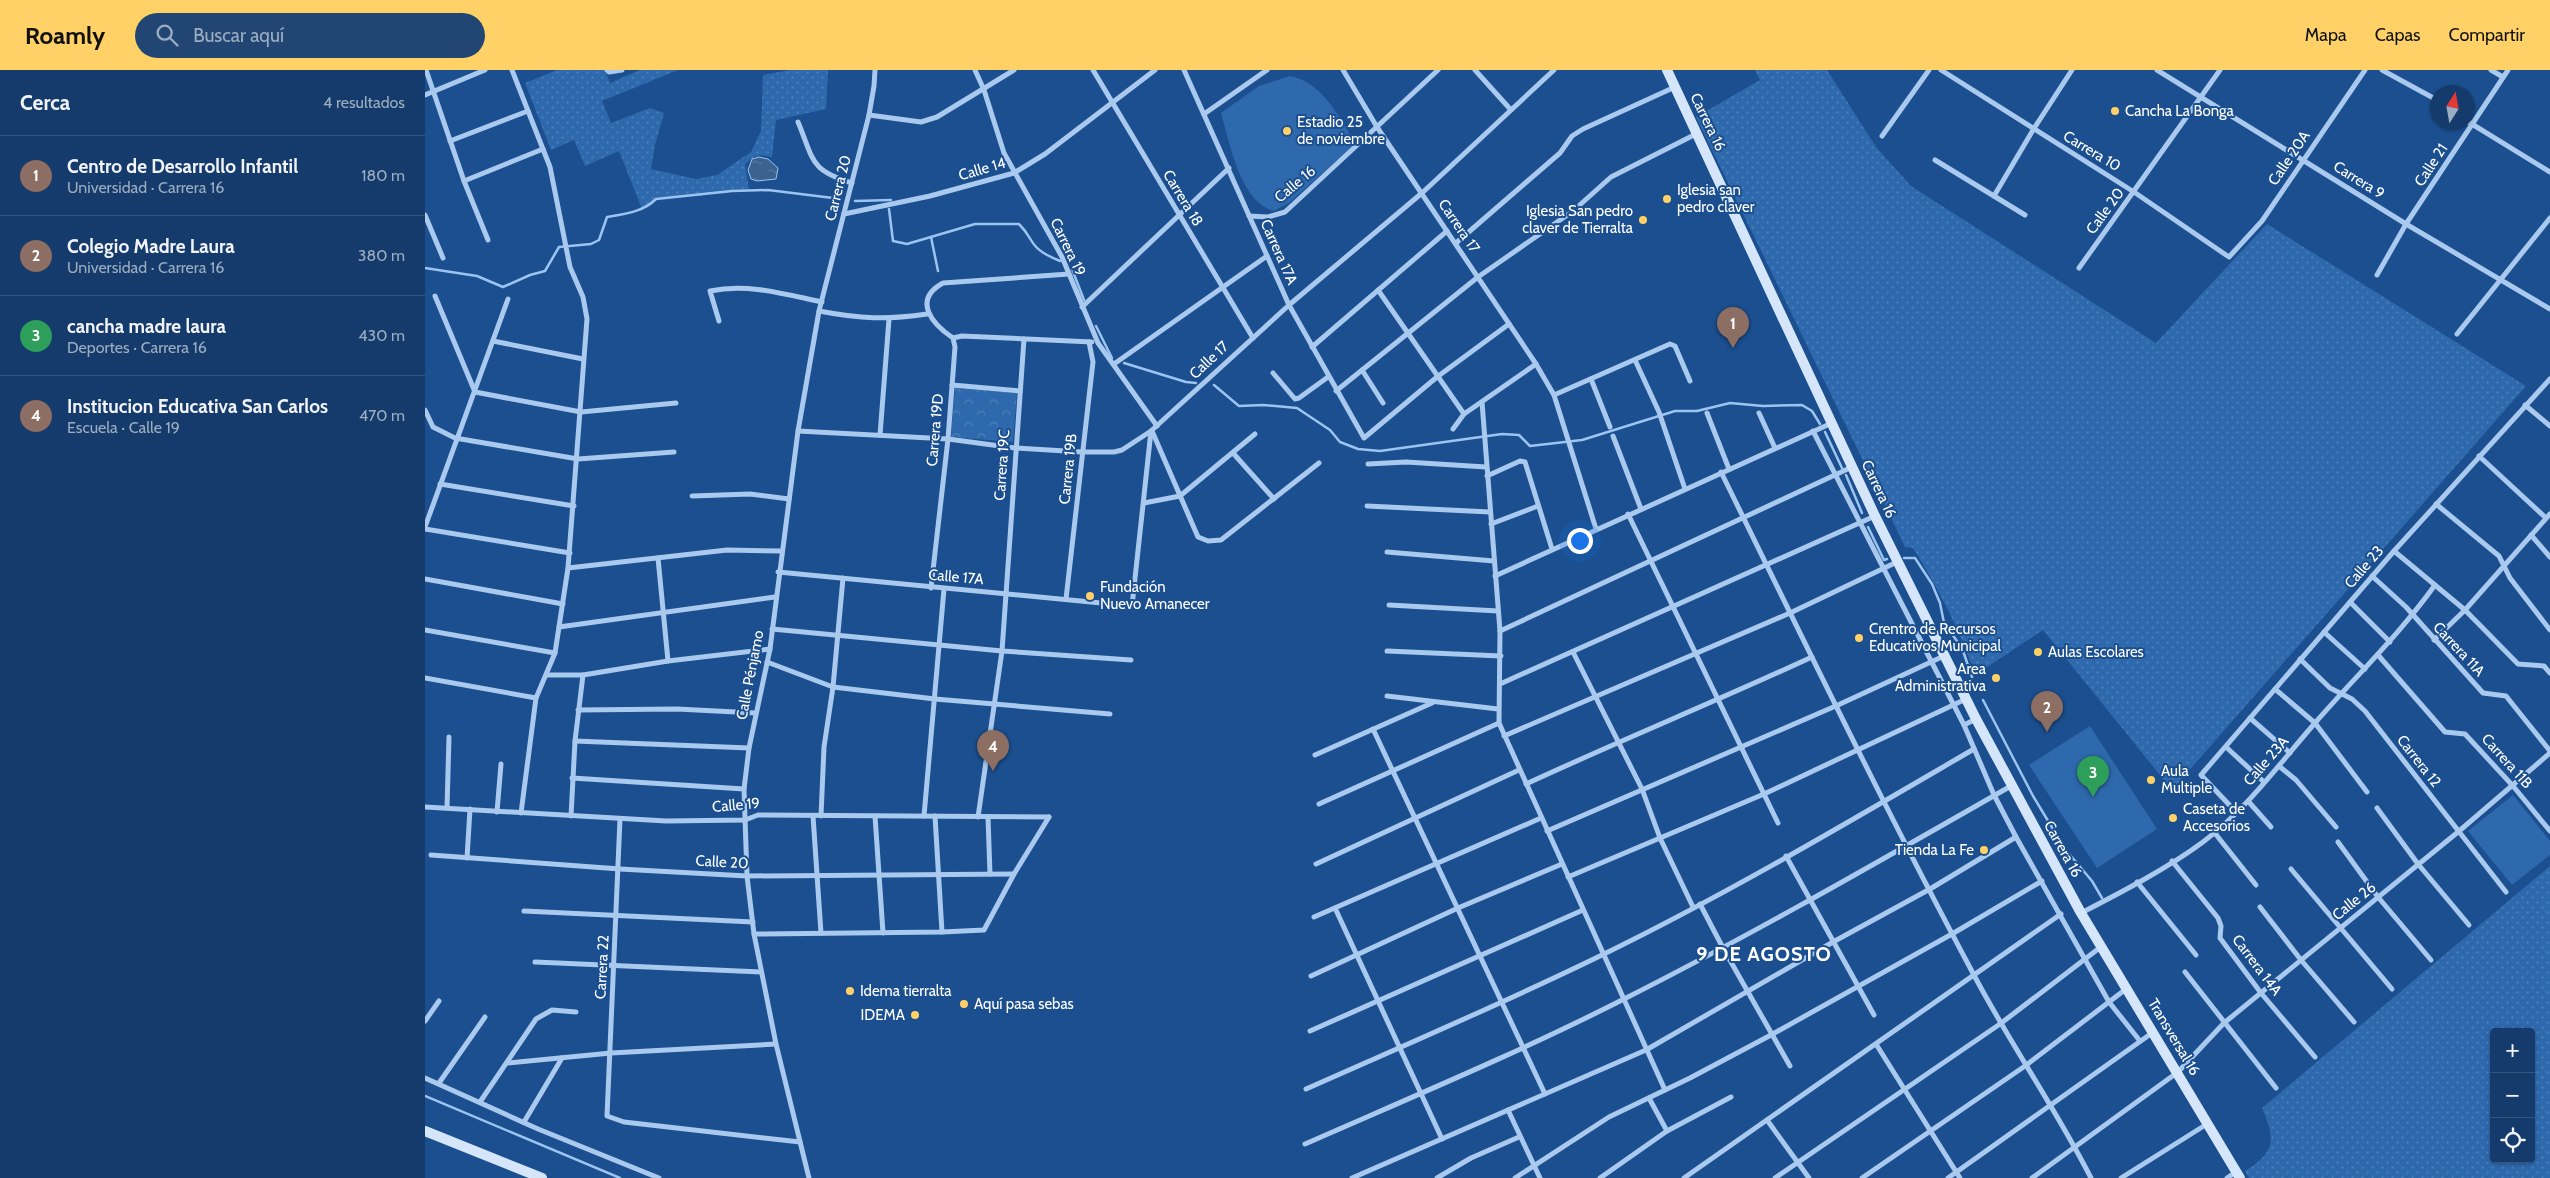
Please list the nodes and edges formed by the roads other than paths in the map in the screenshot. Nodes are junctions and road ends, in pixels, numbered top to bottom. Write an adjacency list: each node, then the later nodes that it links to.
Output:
1 (426, 70): 30 (street)
2 (485, 70): 30 (street)
3 (511, 70): 36 (street)
4 (607, 70): 5 (street)
5 (622, 70)
6 (875, 70): 38 (street, Carrera 20)
7 (975, 70): 29 (street, Carrera 19)
8 (1014, 70): 29 (street)
9 (1093, 70): 34 (street, Carrera 18)
10 (1155, 70): 34 (street, Calle 14)
11 (1184, 70): 37 (street, Carrera 17A)
12 (1267, 70): 37 (street)
13 (1343, 70): 42 (street, Carrera 17)
14 (1438, 70): 42 (street, Calle 16)
15 (1475, 70): 35 (street)
16 (1554, 70): 35 (street, Calle 17)
17 (1667, 70): 28 (main road, Carrera 16)
18 (1929, 70): 46 (street)
19 (1941, 70): 43 (street, Carrera 10)
20 (2072, 70): 43 (street)
21 (2157, 70): 32 (street, Carrera 9)
22 (2220, 70): 32 (street, Calle 20)
23 (2365, 70): 50 (street, Calle 20A)
24 (2382, 70): 33 (street)
25 (2491, 70): 27 (street)
26 (2508, 70): 27 (street, Calle 21)
27 (2503, 77): 39 (street, Calle 21)
28 (1675, 87): 45 (main road, Carrera 16); 68 (street)
29 (985, 90): 38 (street); 53 (street, Carrera 19)
30 (433, 91): 31 (street); 47 (street)
31 (425, 95)
32 (2200, 96): 50 (street, Carrera 9); 56 (street, Calle 20)
33 (2430, 96)
34 (1111, 102): 53 (street, Calle 14); 62 (street, Carrera 18)
35 (1511, 110): 57 (street, Calle 17)
36 (528, 111): 47 (street); 48 (street)
37 (1204, 114): 51 (street, Carrera 17A)
38 (869, 115): 55 (street, Carrera 20)
39 (2475, 115)
40 (798, 122): 55 (street)
41 (2475, 125): 52 (street)
42 (1377, 127): 57 (street, Carrera 17); 63 (street, Calle 16)
43 (2033, 130): 56 (street, Carrera 10); 58 (street)
44 (2465, 130): 65 (street, Calle 21)
45 (1697, 134): 75 (street); 124 (main road, Carrera 16)
46 (1882, 136)
47 (450, 141): 54 (street)
48 (543, 149): 54 (street); 99 (street)
49 (1935, 160): 58 (street)
50 (2303, 160): 65 (street, Carrera 9); 70 (street, Calle 20A)
51 (1229, 168): 62 (street); 63 (street, Carrera 17A)
52 (2550, 172)
53 (1015, 173): 59 (street, Calle 14); 73 (street, Carrera 19)
54 (464, 181): 67 (street)
55 (852, 183): 59 (street, Carrera 20)
56 (2134, 192): 70 (street, Carrera 10); 72 (street, Calle 20)
57 (1422, 193): 66 (street, Carrera 17); 82 (street, Calle 17)
58 (1994, 196): 61 (street)
59 (844, 214): 81 (street, Carrera 20)
60 (425, 215): 71 (street)
61 (2025, 215)
62 (1179, 216): 77 (street, Carrera 18); 83 (street)
63 (1249, 216): 69 (street, Carrera 17A)
64 (2550, 218): 76 (street)
65 (2406, 224): 74 (street, Calle 21); 76 (street, Carrera 9)
66 (1447, 231): 68 (street, Carrera 17); 78 (street)
67 (488, 240)
68 (1455, 244): 75 (street, Carrera 17)
69 (1267, 256): 77 (street); 82 (street, Carrera 17A)
70 (2229, 257)
71 (443, 258)
72 (2079, 268)
73 (1069, 274): 83 (street, Carrera 19); 86 (street)
74 (2377, 275)
75 (1478, 277): 89 (street, Carrera 17); 90 (street)
76 (2501, 280): 84 (street, Carrera 9); 91 (street)
77 (1223, 289): 93 (street, Carrera 18); 101 (street)
78 (1378, 290): 90 (street); 98 (street)
79 (435, 296): 113 (street)
80 (508, 299): 95 (street)
81 (822, 302): 85 (street, Carrera 20); 88 (street)
82 (1289, 305): 93 (street, Calle 17); 98 (street, Carrera 17A)
83 (1082, 307): 97 (street, Carrera 19)
84 (2550, 309)
85 (819, 311): 87 (street); 129 (street, Calle Pénjamo)
86 (927, 314): 87 (street); 92 (street)
87 (889, 319): 133 (street)
88 (719, 322)
89 (1509, 324): 102 (street, Carrera 17); 106 (street)
90 (1407, 334): 103 (street); 106 (street)
91 (2457, 334)
92 (953, 338): 94 (street); 110 (street, Carrera 19D)
93 (1253, 338): 125 (street, Calle 17)
94 (1024, 339): 96 (street); 111 (street, Carrera 19C)
95 (493, 341): 99 (street); 113 (street)
96 (1089, 342): 97 (street); 140 (street, Carrera 19B)
97 (1098, 343): 101 (street, Carrera 19)
98 (1312, 347): 105 (street, Carrera 17A)
99 (583, 359): 120 (street)
100 (1635, 360): 107 (street); 109 (street); 153 (street)
101 (1114, 364): 125 (street, Carrera 19)
102 (1536, 364): 114 (street, Carrera 17); 115 (street)
103 (1363, 370): 112 (street); 117 (street)
104 (1273, 373): 105 (street)
105 (1329, 377): 112 (street, Carrera 17A)
106 (1437, 377): 112 (street, Carrera 17A); 122 (street)
107 (1591, 379): 114 (street); 127 (street)
108 (2550, 380): 118 (street, Calle 23)
109 (1690, 382)
110 (952, 385): 111 (street); 136 (street, Carrera 19D)
111 (1020, 391): 137 (street, Carrera 19C)
112 (1336, 391)
113 (475, 392): 120 (street); 135 (street)
114 (1554, 395): 172 (street, Carrera 17)
115 (1482, 402): 122 (street); 146 (street)
116 (676, 403): 120 (street)
117 (1383, 403)
118 (2525, 405): 126 (street); 142 (street, Calle 23)
119 (425, 410): 135 (street)
120 (581, 412): 143 (street)
121 (1707, 413): 148 (street)
122 (1463, 414): 128 (street)
123 (1759, 414): 138 (street)
124 (1832, 423): 131 (street); 147 (main road, Carrera 16)
125 (1157, 426): 130 (street, Calle 17)
126 (2550, 426)
127 (1610, 427)
128 (1453, 429)
129 (798, 431): 133 (street, Calle 17); 156 (street, Calle Pénjamo)
130 (1151, 431): 140 (street, Calle 17); 155 (street); 158 (street)
131 (1813, 431): 138 (street); 150 (street)
132 (1255, 434): 141 (street)
133 (880, 435): 136 (street, Calle 17)
134 (1613, 436): 163 (street)
135 (455, 438): 143 (street); 152 (street)
136 (948, 440): 137 (street, Calle 17); 194 (street, Carrera 19D)
137 (1015, 448): 140 (street, Calle 17); 196 (street, Carrera 19C)
138 (1775, 448): 148 (street)
139 (674, 452): 143 (street)
140 (1082, 452): 198 (street, Carrera 19B)
141 (1233, 452): 155 (street); 157 (street)
142 (2479, 456): 159 (street, Calle 23); 167 (street)
143 (577, 459): 160 (street)
144 (1319, 463): 157 (street)
145 (1368, 464): 146 (street)
146 (1486, 467): 151 (street)
147 (1852, 467): 150 (street); 166 (main road, Carrera 16)
148 (1729, 468): 149 (street)
149 (1721, 472): 153 (street); 168 (street)
150 (1835, 475): 168 (street); 169 (street)
151 (1487, 476): 162 (street); 164 (street)
152 (440, 484): 160 (street); 171 (street)
153 (1685, 489): 163 (street)
154 (692, 496): 156 (street)
155 (1180, 496): 157 (street); 158 (street)
156 (789, 499): 175 (street, Calle Pénjamo)
157 (1274, 499)
158 (1144, 503): 198 (street, Calle 17A)
159 (2436, 504): 176 (street, Calle 23); 185 (street)
160 (574, 506): 178 (street)
161 (1367, 506): 164 (street)
162 (1538, 506): 170 (street); 174 (street)
163 (1641, 509): 165 (street)
164 (1490, 512): 170 (street)
165 (1628, 514): 172 (street); 182 (street)
166 (1875, 516): 169 (street); 183 (main road, Carrera 16)
167 (2548, 517): 173 (street)
168 (1744, 518): 182 (street); 184 (street)
169 (1861, 522): 184 (street); 187 (street)
170 (1491, 524): 181 (street)
171 (425, 528): 178 (street)
172 (1596, 528): 174 (street)
173 (2531, 535): 179 (street); 185 (street)
174 (1552, 549): 189 (street)
175 (781, 551): 180 (street); 188 (street, Calle Pénjamo)
176 (2394, 551): 190 (street, Calle 23); 193 (street)
177 (1387, 552): 181 (street)
178 (569, 553): 186 (street)
179 (2550, 557)
180 (658, 558): 186 (street); 205 (street)
181 (1494, 561): 189 (street)
182 (1651, 562): 202 (street); 214 (street)
183 (1897, 562): 187 (street); 208 (main road, Carrera 16)
184 (1767, 564): 202 (street); 206 (street)
185 (2504, 566): 203 (street); 213 (street)
186 (568, 568): 200 (street)
187 (1883, 569): 206 (street); 209 (street)
188 (778, 572): 191 (street, Calle 17A); 197 (street, Calle Pénjamo)
189 (1495, 576): 204 (street)
190 (2372, 576): 199 (street, Calle 23); 207 (street, Carrera 11A)
191 (843, 578): 194 (street, Calle 17A); 216 (street)
192 (425, 579): 200 (street)
193 (2435, 585): 203 (street); 207 (street, Calle 23A)
194 (931, 588): 195 (street, Calle 17A)
195 (944, 589): 196 (street, Calle 17A); 219 (street)
196 (1005, 594): 198 (street, Calle 17A); 221 (street, Carrera 19C)
197 (775, 598): 205 (street); 211 (street, Calle Pénjamo)
198 (1066, 599)
199 (2350, 602): 215 (street, Calle 23); 218 (street)
200 (563, 604): 210 (street)
201 (1389, 605): 204 (street)
202 (1673, 606): 223 (street); 225 (street)
203 (2465, 610): 217 (street); 236 (street)
204 (1498, 611): 214 (street)
205 (664, 613): 210 (street); 232 (street)
206 (1790, 613): 225 (street); 229 (street)
207 (2413, 616): 217 (street, Carrera 11A); 218 (street, Calle 23A)
208 (1923, 617): 209 (street); 228 (main road, Carrera 16)
209 (1912, 622): 233 (street)
210 (559, 627): 224 (street)
211 (772, 629): 216 (street); 220 (street, Calle Pénjamo)
212 (425, 630): 224 (street)
213 (2550, 630)
214 (1500, 632): 227 (street)
215 (2324, 632): 230 (street, Calle 23); 235 (street)
216 (838, 635): 219 (street); 241 (street)
217 (2435, 640): 273 (street, Carrera 11A)
218 (2390, 642): 226 (street, Calle 23A)
219 (939, 645): 221 (street); 247 (street)
220 (770, 649): 232 (street); 234 (street, Calle Pénjamo)
221 (1002, 651): 231 (street); 251 (street, Carrera 19C)
222 (1387, 651): 227 (street)
223 (1573, 652): 240 (street); 246 (street)
224 (555, 653): 237 (street)
225 (1695, 653): 246 (street); 249 (street)
226 (2378, 655): 235 (street, Calle 23A); 284 (street, Carrera 11B)
227 (1501, 656): 240 (street)
228 (1944, 656): 233 (street); 248 (main road, Carrera 16)
229 (1812, 657): 249 (street); 252 (street)
230 (2301, 659): 242 (street, Calle 23); 243 (street, Carrera 12)
231 (1131, 660)
232 (668, 661): 238 (street)
233 (1933, 661): 252 (street); 253 (street)
234 (767, 662): 241 (street); 256 (street, Calle Pénjamo)
235 (2365, 669): 243 (street, Calle 23A)
236 (2550, 673)
237 (547, 674): 238 (street); 245 (street)
238 (583, 675): 255 (street)
239 (425, 678): 245 (street)
240 (1500, 684): 254 (street)
241 (833, 687): 247 (street); 302 (street)
242 (2275, 689): 258 (street, Calle 23); 261 (street)
243 (2342, 694): 261 (street, Calle 23A); 318 (street, Carrera 12)
244 (1387, 696): 250 (street)
245 (536, 698): 299 (street)
246 (1597, 698): 264 (street); 267 (street)
247 (935, 699): 251 (street); 304 (street)
248 (1966, 699): 253 (street); 259 (main road, Carrera 16)
249 (1719, 701): 267 (street); 268 (street)
250 (1432, 702): 254 (street); 263 (street)
251 (995, 703): 257 (street); 306 (street, Carrera 19C)
252 (1836, 706): 268 (street); 272 (street)
253 (1955, 706): 262 (street); 272 (street)
254 (1498, 709): 260 (street)
255 (578, 710): 256 (street); 266 (street)
256 (755, 713): 270 (street, Calle Pénjamo)
257 (1110, 714)
258 (2250, 718): 269 (street, Calle 23); 274 (street)
259 (1976, 719): 262 (street); 283 (main road, Carrera 16)
260 (1499, 723): 264 (street); 279 (street)
261 (2315, 723): 274 (street, Calle 23A); 287 (street)
262 (1965, 725): 271 (street)
263 (1373, 729): 275 (street); 279 (street)
264 (1504, 736): 278 (street)
265 (449, 737): 294 (street)
266 (575, 741): 270 (street); 280 (street)
267 (1618, 742): 282 (street); 286 (street)
268 (1741, 747): 286 (street); 288 (street)
269 (2226, 747): 281 (street); 298 (street, Calle 23)
270 (749, 748): 285 (street, Calle Pénjamo)
271 (1974, 749): 289 (street); 290 (street)
272 (1859, 750): 288 (street); 290 (street)
273 (2550, 752): 284 (street, Calle 26)
274 (2290, 753): 277 (street, Calle 23A)
275 (1315, 755)
276 (501, 764): 297 (street)
277 (2279, 766): 281 (street, Calle 23A); 314 (street)
278 (1519, 770): 282 (street); 308 (street)
279 (1393, 771): 292 (street); 308 (street)
280 (572, 778): 285 (street); 300 (street)
281 (2264, 782): 291 (street, Calle 23A)
282 (1526, 784): 309 (street)
283 (2011, 786): 289 (street); 354 (main road, Carrera 16)
284 (2513, 786): 316 (street, Carrera 11B); 318 (street, Calle 26)
285 (744, 789): 311 (street, Calle Pénjamo)
286 (1643, 789): 315 (street); 320 (street)
287 (2367, 792)
288 (1764, 794): 312 (street); 320 (street)
289 (1994, 795): 319 (street); 322 (street)
290 (1885, 801): 322 (street); 324 (street)
291 (2247, 801): 298 (street, Calle 23A); 313 (street)
292 (1319, 804)
293 (425, 807): 294 (street, Calle 19)
294 (447, 808): 296 (street, Calle 19)
295 (2377, 808): 330 (street)
296 (470, 809): 297 (street, Calle 19); 325 (street)
297 (497, 812): 299 (street, Calle 19)
298 (2236, 812): 317 (street, Calle 23A)
299 (521, 813): 300 (street, Calle 19)
300 (571, 816): 310 (street, Calle 19)
301 (813, 816): 302 (street, Calle 19); 311 (street, Calle 19); 336 (street)
302 (821, 816): 303 (street, Calle 19)
303 (875, 816): 304 (street, Calle 19); 337 (street)
304 (925, 816): 305 (street, Calle 19)
305 (935, 816): 306 (street, Calle 19); 333 (street)
306 (978, 817): 307 (street, Calle 19)
307 (988, 817): 334 (street); 335 (street, Calle 19)
308 (1416, 818): 327 (street); 328 (street)
309 (1541, 818): 315 (street); 328 (street)
310 (620, 819): 311 (street, Calle 19); 331 (street, Carrera 22)
311 (745, 820): 338 (street, Calle Pénjamo)
312 (1778, 822)
313 (2271, 827)
314 (2336, 827)
315 (1547, 830): 329 (street)
316 (2550, 831)
317 (2214, 832): 326 (street, Calle 23A); 342 (street)
318 (2458, 832): 330 (street, Calle 26); 344 (street, Carrera 12)
319 (2016, 837): 340 (street); 343 (street)
320 (1660, 838): 339 (street); 348 (street)
321 (2338, 842): 345 (street)
322 (1907, 844): 343 (street); 346 (street)
323 (431, 855): 325 (street, Calle 20)
324 (1786, 856): 346 (street); 347 (street)
325 (467, 858): 331 (street, Calle 20)
326 (2172, 861): 341 (street, Calle 23A); 386 (street, Carrera 14A)
327 (1316, 864)
328 (1437, 864): 350 (street); 351 (street)
329 (1562, 864): 339 (street); 351 (street)
330 (2418, 864): 345 (street, Calle 26); 359 (street)
331 (620, 869): 338 (street, Calle 20); 356 (street, Carrera 22)
332 (2291, 870): 360 (street)
333 (938, 874): 334 (street, Calle 20); 337 (street, Calle 20); 361 (street)
334 (990, 874): 335 (street, Calle 20)
335 (1013, 874): 361 (street)
336 (817, 875): 337 (street, Calle 20); 338 (street, Calle 20); 362 (street)
337 (879, 875): 363 (street)
338 (747, 876): 358 (street, Calle Pénjamo)
339 (1568, 877): 352 (street)
340 (2041, 881): 355 (street); 365 (street)
341 (2137, 882): 354 (street, Calle 23A); 372 (street)
342 (2256, 885)
343 (1930, 889): 365 (street); 366 (street)
344 (2506, 892)
345 (2378, 897): 360 (street, Calle 26); 375 (street)
346 (1809, 898): 366 (street); 368 (street)
347 (1700, 904): 348 (street); 368 (street)
348 (1693, 907): 371 (street)
349 (2260, 907): 374 (street)
350 (1335, 908): 357 (street); 369 (street)
351 (1458, 908): 369 (street); 370 (street)
352 (1583, 910): 370 (street); 371 (street)
353 (524, 911): 356 (street)
354 (2081, 913): 367 (main road, Transversal 16)
355 (2061, 914): 373 (street); 380 (street)
356 (617, 916): 358 (street); 377 (street, Carrera 22)
357 (1314, 917)
358 (753, 922): 364 (street, Calle Pénjamo)
359 (2469, 926)
360 (2341, 927): 374 (street, Calle 26); 384 (street)
361 (942, 932): 363 (street)
362 (821, 933): 363 (street); 364 (street)
363 (883, 933)
364 (754, 934): 378 (street, Calle Pénjamo)
365 (1953, 934): 380 (street); 382 (street)
366 (1833, 942): 382 (street); 385 (street)
367 (2102, 946): 373 (street); 383 (main road, Transversal 16)
368 (1723, 948): 385 (street); 387 (street)
369 (1357, 954): 381 (street); 389 (street)
370 (1480, 955): 389 (street); 390 (street)
371 (1603, 955): 387 (street); 390 (street)
372 (2196, 955)
373 (2085, 958): 391 (street); 398 (street)
374 (2301, 960): 386 (street, Calle 26); 396 (street)
375 (2431, 960)
376 (535, 962): 377 (street)
377 (615, 965): 378 (street); 408 (street, Carrera 22)
378 (761, 972): 403 (street, Calle Pénjamo)
379 (2185, 972): 397 (street)
380 (1973, 975): 398 (street); 404 (street)
381 (1311, 976)
382 (1857, 986): 393 (street); 401 (street)
383 (2127, 988): 391 (street); 400 (main road, Transversal 16)
384 (2392, 989)
385 (1747, 992): 401 (street); 407 (street)
386 (2261, 993): 397 (street, Calle 26); 409 (street, Carrera 14A)
387 (1623, 1000): 406 (street); 407 (street)
388 (439, 1001): 395 (street)
389 (1378, 1001): 399 (street); 405 (street)
390 (1502, 1002): 405 (street); 406 (street)
391 (2109, 1002): 402 (street); 413 (street)
392 (577, 1012): 411 (street)
393 (1874, 1015)
394 (485, 1017): 416 (street)
395 (425, 1021)
396 (2354, 1022)
397 (2223, 1023): 414 (street, Calle 26); 417 (street)
398 (2000, 1024): 413 (street); 420 (street)
399 (1310, 1031)
400 (2152, 1033): 402 (street); 414 (main road, Transversal 16)
401 (1771, 1035): 412 (street); 419 (street)
402 (2139, 1041): 426 (street)
403 (776, 1044): 408 (street); 436 (street)
404 (1875, 1044): 420 (street); 428 (street)
405 (1400, 1048): 418 (street); 421 (street)
406 (1524, 1048): 421 (street); 422 (street)
407 (1646, 1050): 419 (street); 422 (street)
408 (611, 1053): 410 (street); 436 (street, Carrera 22)
409 (2315, 1057)
410 (562, 1058): 411 (street); 429 (street)
411 (507, 1063): 425 (street)
412 (1790, 1066)
413 (2025, 1066): 426 (street); 433 (street)
414 (2177, 1072): 430 (main road, Transversal 16); 438 (street, Calle 26)
415 (425, 1078): 416 (street)
416 (439, 1083): 425 (street)
417 (2276, 1088)
418 (1306, 1089)
419 (1665, 1090): 424 (street)
420 (1905, 1090): 433 (street); 439 (street)
421 (1420, 1093): 435 (street); 437 (street)
422 (1545, 1094): 427 (street)
423 (1731, 1097): 432 (street)
424 (1649, 1098): 432 (street); 440 (street)
425 (480, 1102): 429 (street)
426 (2050, 1106): 438 (street); 441 (street)
427 (1508, 1110): 434 (street); 435 (street)
428 (1767, 1120): 439 (street); 451 (street)
429 (524, 1122): 444 (street)
430 (2207, 1124): 442 (main road, Transversal 16); 458 (street)
431 (425, 1131): 443 (main road)
432 (1667, 1131): 450 (street)
433 (1931, 1132): 441 (street); 454 (street)
434 (1519, 1137): 440 (street); 447 (street)
435 (1442, 1139): 446 (street)
436 (800, 1142): 445 (street)
437 (1305, 1144)
438 (2076, 1148): 456 (street, Calle 26); 457 (street)
439 (1798, 1162): 452 (street); 453 (street)
440 (1534, 1165): 448 (street); 449 (street)
441 (1958, 1175): 455 (street)
442 (2234, 1176)
443 (542, 1178)
444 (659, 1178)
445 (809, 1178)
446 (1352, 1178)
447 (1437, 1178)
448 (1515, 1178)
449 (1540, 1178)
450 (1600, 1178)
451 (1685, 1178)
452 (1775, 1178)
453 (1809, 1178)
454 (1862, 1178)
455 (1948, 1178)
456 (2032, 1178)
457 (2091, 1178)
458 (2121, 1178)

